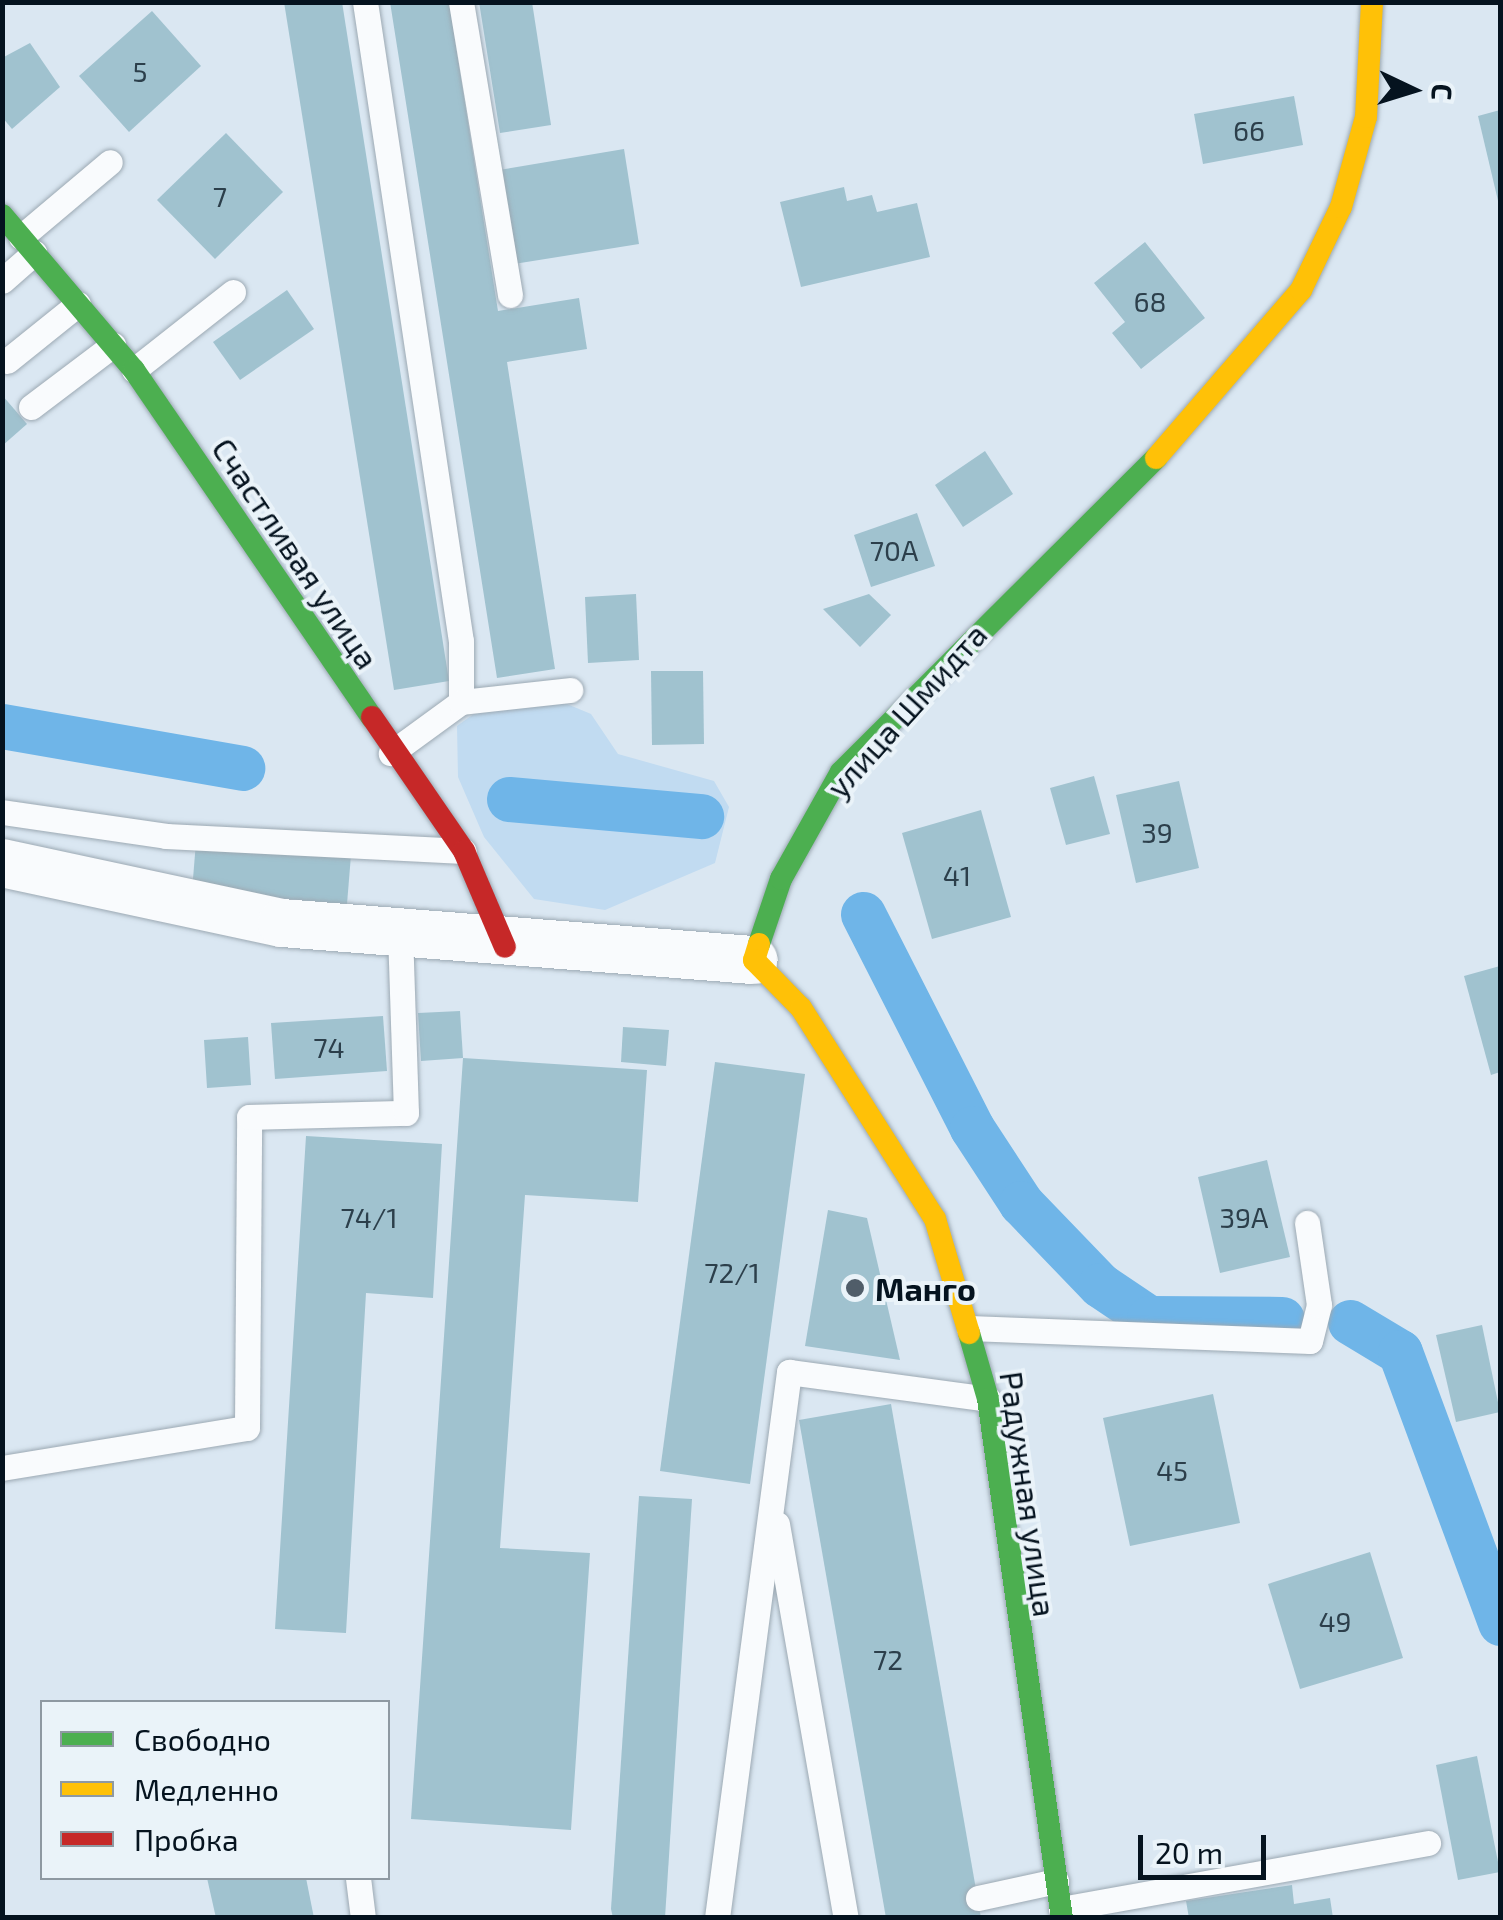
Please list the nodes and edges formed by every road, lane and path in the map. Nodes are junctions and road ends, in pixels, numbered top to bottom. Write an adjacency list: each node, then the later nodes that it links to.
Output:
1 (364, 2): 16 (lane)
2 (462, 2): 9 (lane)
3 (1372, 2): 23 (street, улица Шмидта)
4 (110, 162): 6 (lane)
5 (2, 215): 6 (street, Счастливая улица)
6 (27, 245): 7 (lane); 10 (street, Счастливая улица)
7 (2, 281)
8 (233, 292): 13 (lane)
9 (510, 295)
10 (78, 304): 11 (street, Счастливая улица); 12 (lane)
11 (113, 345): 13 (street, Счастливая улица); 14 (lane)
12 (7, 362)
13 (134, 370): 17 (street, Счастливая улица)
14 (31, 407)
15 (570, 690): 16 (lane)
16 (462, 702): 17 (lane)
17 (391, 754): 19 (street, Счастливая улица)
18 (2, 812): 19 (lane)
19 (464, 851): 22 (street, Счастливая улица)
20 (2, 862): 21 (street)
21 (400, 936): 22 (street); 27 (lane)
22 (506, 947): 23 (street)
23 (754, 960): 25 (street, Радужная улица)
24 (1307, 1223): 25 (lane)
25 (969, 1328): 26 (street, Радужная улица)
26 (988, 1399): 28 (lane); 31 (street, Радужная улица)
27 (2, 1468)
28 (773, 1500): 35 (lane); 36 (lane)
29 (1428, 1843): 33 (lane)
30 (358, 1880): 34 (lane)
31 (1056, 1881): 32 (lane); 33 (street, Радужная улица)
32 (978, 1898)
33 (1062, 1913)
34 (362, 1918)
35 (717, 1918)
36 (846, 1918)

